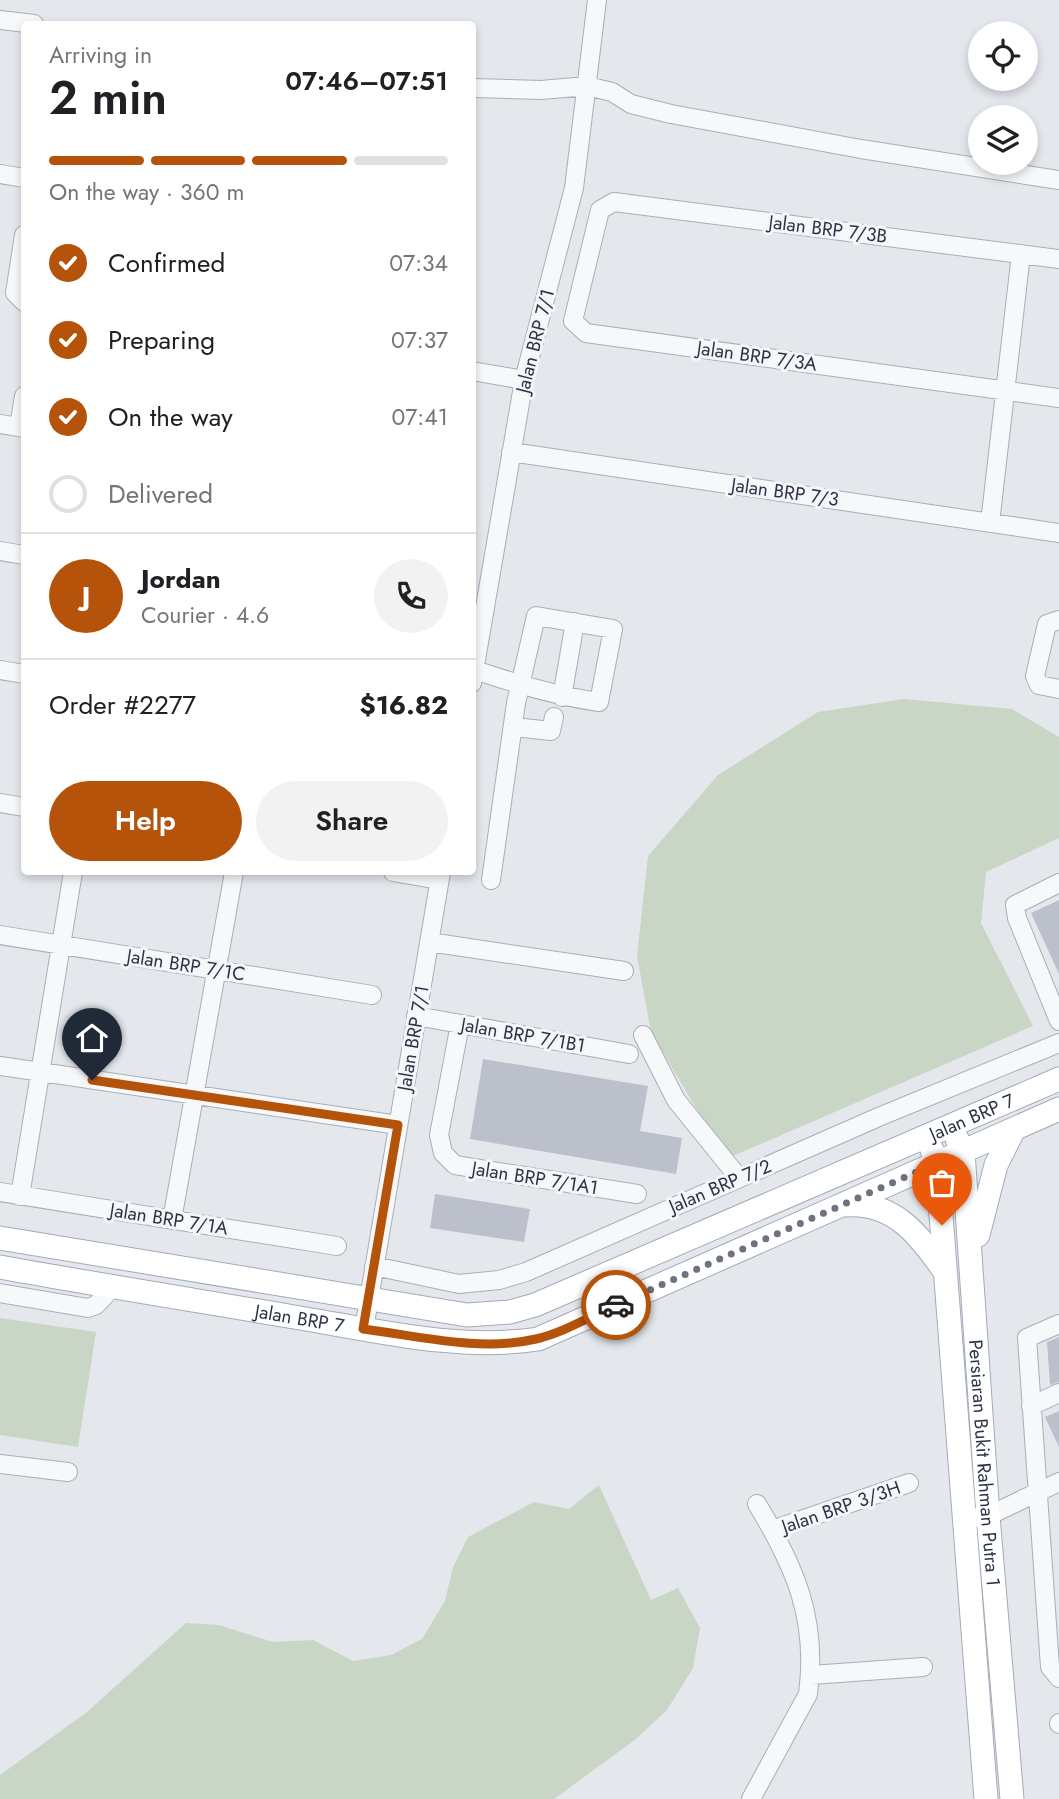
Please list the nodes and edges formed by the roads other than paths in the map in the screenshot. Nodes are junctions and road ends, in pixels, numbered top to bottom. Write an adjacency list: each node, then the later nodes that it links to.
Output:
1 (597, 0): 4 (street, Jalan BRP 7/1)
2 (0, 20): 3 (street)
3 (21, 22)
4 (587, 86): 5 (street); 8 (street); 15 (street, Jalan BRP 7/1)
5 (476, 88)
6 (0, 174): 7 (street)
7 (21, 178)
8 (1059, 180)
9 (600, 210): 11 (street, Jalan BRP 7/3B); 16 (street, Jalan BRP 7/3A)
10 (21, 254): 13 (street)
11 (1021, 254): 12 (street, Jalan BRP 7/3B); 16 (street)
12 (1059, 259)
13 (21, 299)
14 (476, 372): 15 (street)
15 (524, 380): 20 (street, Jalan BRP 7/1)
16 (1006, 389): 17 (street, Jalan BRP 7/3A); 21 (street)
17 (1059, 398)
18 (0, 424): 19 (street)
19 (21, 427)
20 (511, 452): 21 (street, Jalan BRP 7/3); 27 (street, Jalan BRP 7/1)
21 (990, 523): 22 (street, Jalan BRP 7/3)
22 (1059, 533)
23 (0, 551): 24 (street)
24 (21, 554)
25 (1059, 620): 32 (street)
26 (575, 622): 31 (street); 33 (street); 33 (street)
27 (477, 629)
28 (0, 670): 29 (street)
29 (21, 674)
30 (476, 677): 31 (street)
31 (522, 686): 33 (street); 35 (street)
32 (1059, 689)
33 (562, 697)
34 (554, 717): 35 (street)
35 (514, 727): 41 (street)
36 (0, 803): 37 (street)
37 (21, 806)
38 (73, 875): 45 (street)
39 (233, 875): 46 (street)
40 (440, 876): 44 (street, Jalan BRP 7/1)
41 (491, 880)
42 (1059, 883): 50 (street)
43 (0, 935): 45 (street, Jalan BRP 7/1C)
44 (429, 942): 47 (street); 49 (street, Jalan BRP 7/1)
45 (61, 945): 46 (street, Jalan BRP 7/1C); 56 (street)
46 (217, 970): 48 (street, Jalan BRP 7/1C); 58 (street)
47 (624, 971)
48 (372, 995)
49 (416, 1016): 51 (street, Jalan BRP 7/1B1); 60 (street, Jalan BRP 7/1)
50 (1059, 1021)
51 (460, 1024): 54 (street, Jalan BRP 7/1B1); 68 (street, Jalan BRP 7/1A1)
52 (643, 1035): 66 (street)
53 (1059, 1042): 66 (street, Jalan BRP 7/2)
54 (629, 1054)
55 (0, 1066): 56 (street)
56 (40, 1072): 58 (street); 69 (street)
57 (1059, 1079): 61 (main road, Jalan BRP 7)
58 (194, 1097): 60 (street); 71 (street)
59 (1059, 1109): 62 (main road, Jalan BRP 7)
60 (398, 1125): 74 (street, Jalan BRP 7/1)
61 (951, 1127): 63 (main road, Jalan BRP 7); 64 (main road, Persiaran Bukit Rahman Putra 1)
62 (1014, 1129): 64 (main road, Jalan BRP 7); 77 (main road)
63 (926, 1137): 65 (main road, Persiaran Bukit Rahman Putra 1); 80 (main road, Jalan BRP 7)
64 (963, 1152): 65 (main road, Jalan BRP 7); 77 (main road, Persiaran Bukit Rahman Putra 1)
65 (937, 1163): 70 (main road, Jalan BRP 7); 76 (main road, Persiaran Bukit Rahman Putra 1)
66 (739, 1178): 74 (street, Jalan BRP 7/2)
67 (0, 1192): 69 (street, Jalan BRP 7/1A)
68 (637, 1194)
69 (20, 1196): 71 (street, Jalan BRP 7/1A)
70 (841, 1206): 76 (main road); 82 (main road, Jalan BRP 7)
71 (172, 1220): 73 (street, Jalan BRP 7/1A)
72 (0, 1238): 80 (main road, Jalan BRP 7)
73 (337, 1246)
74 (374, 1266): 80 (street, Jalan BRP 7/1)
75 (0, 1267): 78 (main road, Jalan BRP 7)
76 (945, 1272): 92 (main road, Persiaran Bukit Rahman Putra 1)
77 (973, 1279): 91 (main road, Persiaran Bukit Rahman Putra 1)
78 (113, 1287): 79 (street); 82 (main road, Jalan BRP 7)
79 (0, 1293)
80 (369, 1298): 82 (street, Jalan BRP 7/1)
81 (1059, 1324): 84 (street)
82 (363, 1329)
83 (1059, 1393): 84 (street)
84 (1031, 1406): 89 (street)
85 (0, 1464): 86 (street)
86 (68, 1472)
87 (1059, 1482): 89 (street)
88 (909, 1483): 93 (street, Jalan BRP 3/3H)
89 (1037, 1491): 91 (street); 96 (street)
90 (757, 1504): 93 (street)
91 (988, 1516): 92 (street); 99 (main road, Persiaran Bukit Rahman Putra 1)
92 (963, 1519): 98 (main road, Persiaran Bukit Rahman Putra 1)
93 (772, 1530): 95 (street)
94 (923, 1667): 95 (street)
95 (811, 1675): 97 (street)
96 (1059, 1678)
97 (751, 1799)
98 (986, 1799)
99 (1012, 1799)

